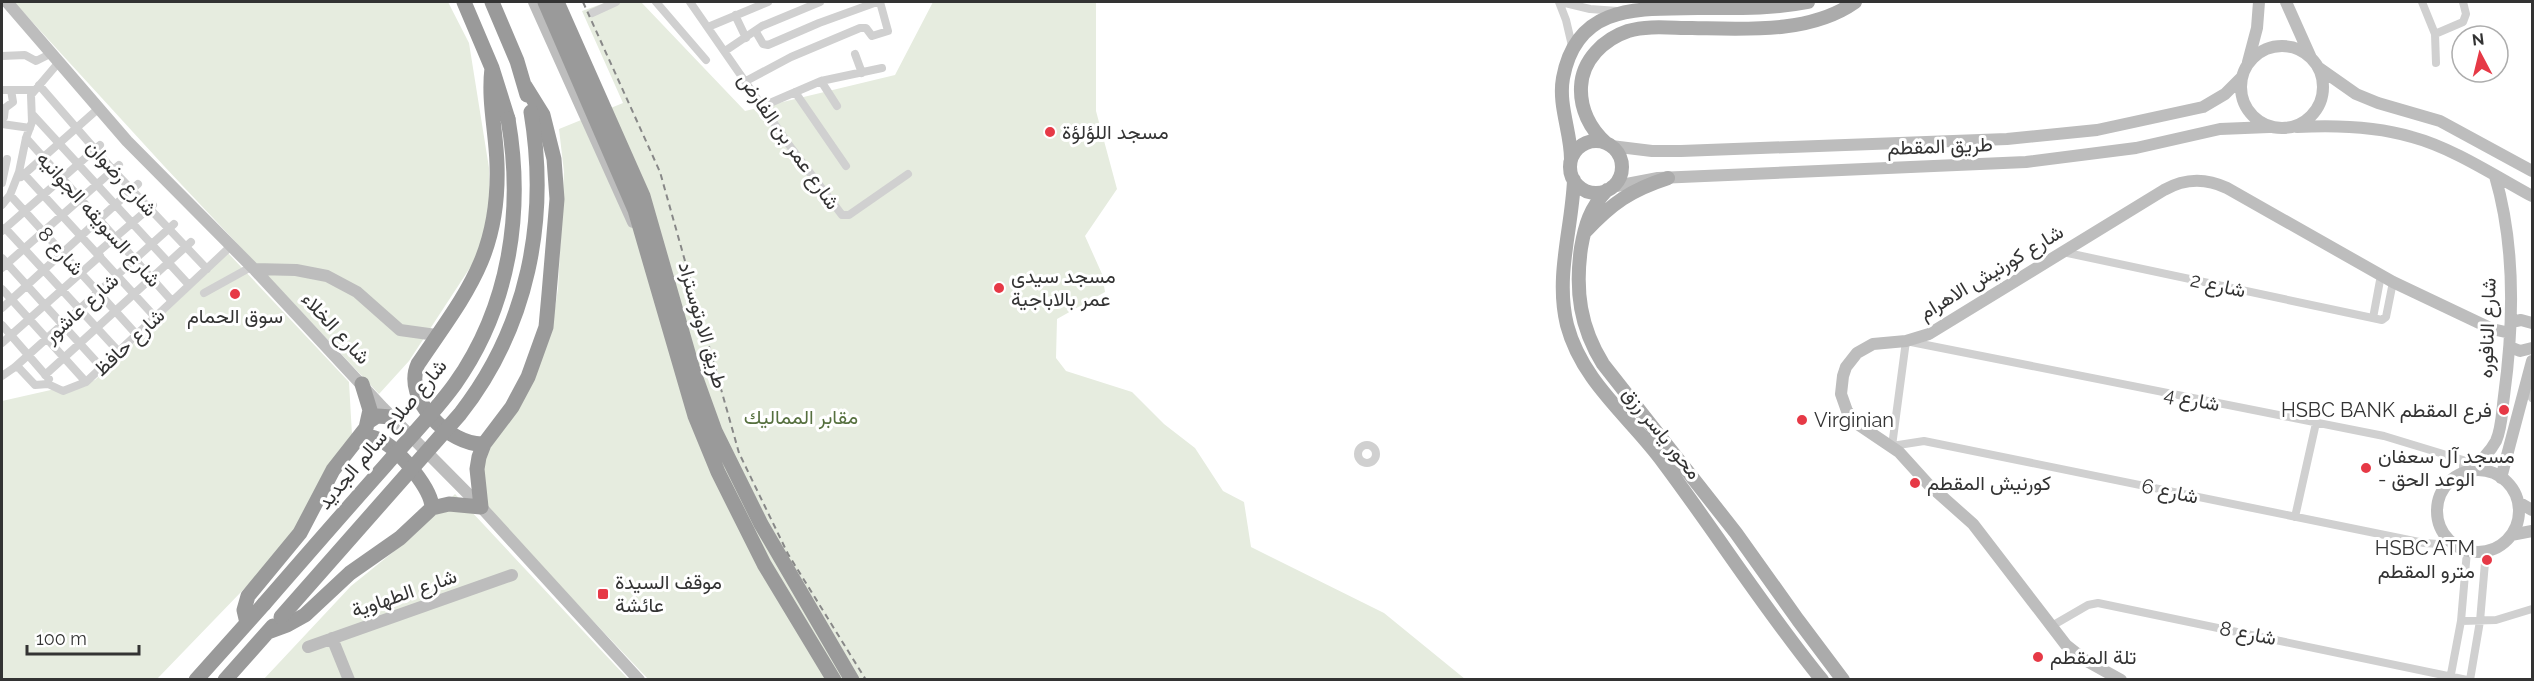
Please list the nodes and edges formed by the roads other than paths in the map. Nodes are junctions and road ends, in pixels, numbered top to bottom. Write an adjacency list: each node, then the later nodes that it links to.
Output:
1 (7, 2): 32 (main road, شارع الخلاء)
2 (464, 2): 37 (highway, شارع صلاح سالم الجديد)
3 (492, 2): 43 (highway)
4 (534, 2): 102 (main road)
5 (545, 2): 102 (highway, طريق الاوتوستراد)
6 (557, 2): 192 (highway, طريق الاوتوستراد)
7 (616, 2): 22 (street)
8 (656, 2): 33 (street)
9 (692, 2): 24 (street, شارع عمر بن الفارض)
10 (768, 2): 20 (street)
11 (820, 2): 25 (street)
12 (879, 2): 25 (street); 41 (street)
13 (1560, 2): 21 (street); 29 (street)
14 (1808, 2): 21 (main road)
15 (1855, 2): 61 (main road)
16 (2259, 2): 36 (main road)
17 (2286, 2): 35 (main road)
18 (2422, 2): 26 (street)
19 (2463, 2): 26 (street)
20 (753, 4): 23 (street)
21 (1622, 11): 29 (main road)
22 (592, 13)
23 (735, 15): 24 (street); 27 (street)
24 (708, 27): 28 (street, شارع عمر بن الفارض)
25 (756, 32): 27 (street)
26 (2435, 34): 34 (street)
27 (746, 38): 28 (street)
28 (725, 51): 41 (street, شارع عمر بن الفارض)
29 (1573, 51): 65 (main road)
30 (855, 54): 39 (street)
31 (2, 56): 32 (street)
32 (56, 57): 44 (street); 52 (main road, شارع الخلاء)
33 (706, 60)
34 (2436, 63)
35 (2315, 64): 36 (main road); 58 (main road); 70 (main road)
36 (2246, 65): 40 (main road)
37 (492, 68): 141 (highway); 181 (highway, شارع صلاح سالم الجديد, bridge)
38 (882, 68): 39 (street)
39 (862, 73): 42 (street)
40 (2241, 78): 55 (main road); 61 (main road, طريق المقطم)
41 (746, 81): 50 (street, شارع عمر بن الفارض)
42 (821, 81): 47 (street); 51 (street)
43 (525, 86): 163 (highway); 183 (highway, bridge)
44 (37, 88): 46 (street); 53 (street); 57 (street, شارع رضوان)
45 (2, 90): 46 (street)
46 (11, 90): 49 (street)
47 (795, 92): 50 (street); 68 (street)
48 (2, 102): 49 (street)
49 (12, 104): 54 (street)
50 (763, 106): 72 (street, شارع عمر بن الفارض)
51 (837, 106)
52 (99, 108): 57 (street); 101 (main road, شارع الخلاء)
53 (33, 115): 56 (street); 60 (street)
54 (3, 120): 56 (street)
55 (2269, 127): 58 (main road); 75 (main road, طريق المقطم)
56 (30, 128): 59 (street)
57 (77, 128): 60 (street); 62 (street, شارع رضوان)
58 (2293, 128): 73 (main road)
59 (26, 138): 63 (street, شارع السويقه الجوانيه); 66 (street)
60 (59, 144): 63 (street); 67 (street)
61 (1608, 144): 65 (main road); 81 (main road)
62 (98, 147): 67 (street); 69 (street, شارع رضوان)
63 (43, 157): 71 (street); 74 (street, شارع السويقه الجوانيه)
64 (4, 159): 66 (street); 78 (street)
65 (1571, 159): 76 (main road)
66 (21, 161): 77 (street)
67 (78, 165): 74 (street); 79 (street)
68 (846, 166)
69 (116, 167): 79 (street); 80 (street, شارع رضوان)
70 (2532, 171)
71 (24, 174): 77 (street); 83 (street)
72 (908, 174)
73 (2495, 176): 84 (main road); 138 (main road, شارع النافوره)
74 (62, 178): 83 (street); 85 (street, شارع السويقه الجوانيه)
75 (1668, 178): 81 (main road, طريق المقطم); 96 (main road)
76 (1574, 180): 81 (main road); 193 (main road, محور ياسر رزق)
77 (15, 182): 82 (street)
78 (2, 183)
79 (96, 184): 85 (street); 86 (street)
80 (135, 187): 86 (street); 88 (street, شارع رضوان)
81 (1609, 189): 96 (main road, محور ياسر رزق)
82 (10, 195): 87 (street); 89 (street, شارع 8)
83 (43, 195): 89 (street); 90 (street)
84 (2532, 196)
85 (80, 198): 90 (street); 91 (street, شارع السويقه الجوانيه)
86 (115, 204): 91 (street); 92 (street)
87 (2, 205)
88 (151, 206): 92 (street); 93 (street, شارع رضوان)
89 (25, 211): 94 (street); 95 (street, شارع 8)
90 (61, 215): 95 (street); 97 (street)
91 (99, 219): 97 (street); 98 (street, شارع السويقه الجوانيه)
92 (132, 223): 98 (street); 99 (street)
93 (171, 227): 99 (street, شارع عاشور); 100 (street, شارع رضوان)
94 (3, 230): 103 (street)
95 (43, 231): 103 (street); 104 (street, شارع 8)
96 (1584, 233): 194 (main road, محور ياسر رزق)
97 (81, 236): 104 (street); 106 (street)
98 (115, 237): 106 (street); 107 (street, شارع السويقه الجوانيه)
99 (152, 244): 107 (street, شارع عاشور); 108 (street)
100 (188, 245): 108 (street); 111 (street, شارع رضوان)
101 (231, 246): 110 (main road, شارع الخلاء); 111 (street, شارع حافظ)
102 (647, 248): 191 (highway, طريق الاوتوستراد)
103 (23, 249): 109 (street); 112 (street)
104 (62, 252): 112 (street); 113 (street, شارع 8)
105 (2063, 252): 114 (main road, شارع كورنيش الاهرام); 132 (street, شارع 2); 143 (main road, شارع كورنيش الاهرام)
106 (98, 255): 113 (street); 115 (street)
107 (135, 259): 115 (street, شارع عاشور); 116 (street, شارع السويقه الجوانيه)
108 (169, 262): 116 (street); 119 (street)
109 (3, 263): 118 (street)
110 (253, 268): 123 (street); 141 (main road); 157 (main road, شارع الخلاء)
111 (207, 269): 119 (street, شارع حافظ)
112 (43, 270): 118 (street); 121 (street)
113 (81, 273): 121 (street); 122 (street, شارع 8)
114 (2381, 275): 117 (main road, شارع كورنيش الاهرام); 132 (street)
115 (117, 276): 122 (street, شارع عاشور); 124 (street)
116 (151, 278): 124 (street); 126 (street, شارع السويقه الجوانيه)
117 (2393, 282): 132 (street); 138 (main road, شارع كورنيش الاهرام)
118 (27, 285): 125 (street); 127 (street)
119 (189, 285): 126 (street, شارع حافظ)
120 (2, 289): 125 (street)
121 (62, 290): 127 (street); 129 (street)
122 (98, 292): 129 (street, شارع عاشور); 130 (street, شارع 8)
123 (204, 293)
124 (134, 294): 130 (street); 131 (street)
125 (11, 299): 128 (street); 133 (street)
126 (172, 301): 131 (street, شارع حافظ)
127 (45, 305): 133 (street); 135 (street)
128 (2, 308)
129 (80, 309): 135 (street, شارع عاشور); 137 (street)
130 (115, 311): 137 (street); 140 (street, شارع 8)
131 (155, 317): 140 (street, شارع حافظ)
132 (2373, 318)
133 (28, 319): 139 (street); 142 (street)
134 (2532, 323): 138 (main road, شارع كورنيش الاهرام)
135 (63, 324): 142 (street, شارع عاشور); 145 (street)
136 (2, 325): 139 (street)
137 (97, 328): 145 (street); 148 (street)
138 (2511, 328): 146 (main road, شارع النافوره)
139 (10, 335): 144 (street); 149 (street)
140 (137, 335): 148 (street, شارع حافظ)
141 (436, 335): 163 (highway)
142 (46, 339): 149 (street, شارع عاشور); 150 (street)
143 (1906, 341): 161 (street, شارع 4); 164 (street); 164 (main road, شارع كورنيش الاهرام)
144 (2, 343)
145 (80, 343): 150 (street); 153 (street)
146 (2510, 347): 147 (main road); 165 (main road, شارع النافوره)
147 (2532, 348)
148 (119, 352): 153 (street, شارع حافظ)
149 (28, 355): 152 (street, شارع عاشور); 155 (street)
150 (64, 358): 155 (street); 156 (street)
151 (2532, 361): 159 (main road)
152 (15, 368): 154 (street, شارع عاشور); 158 (street)
153 (102, 368): 156 (street, شارع حافظ)
154 (3, 374)
155 (45, 375): 158 (street)
156 (86, 382): 158 (street, شارع حافظ)
157 (362, 384): 160 (main road, شارع الخلاء); 162 (highway)
158 (59, 390)
159 (2530, 394): 166 (main road)
160 (393, 417): 162 (highway); 168 (main road, شارع الخلاء)
161 (2316, 423): 165 (street, شارع 4); 171 (street)
162 (365, 428): 169 (highway); 181 (highway)
163 (484, 444): 168 (highway)
164 (1892, 446): 171 (street, شارع 6); 182 (main road, شارع كورنيش الاهرام)
165 (2465, 472): 166 (main road); 174 (main road)
166 (2501, 478): 167 (main road)
167 (2518, 502): 170 (main road); 173 (main road)
168 (481, 507): 169 (highway); 190 (main road, شارع الخلاء)
169 (432, 508): 183 (highway)
170 (2532, 510)
171 (2295, 517): 174 (street, شارع 6)
172 (2532, 531): 173 (main road)
173 (2511, 536): 176 (main road)
174 (2447, 538): 175 (main road)
175 (2467, 551): 176 (main road); 179 (street)
176 (2486, 551): 180 (street)
177 (512, 575): 184 (main road, شارع الطهاوية)
178 (2532, 609): 180 (street)
179 (2461, 621): 180 (street); 186 (street)
180 (2480, 621): 196 (street)
181 (247, 623): 187 (highway, شارع صلاح سالم الجديد)
182 (2050, 627): 186 (street, شارع 8); 195 (main road, شارع كورنيش الاهرام)
183 (268, 632): 188 (highway)
184 (332, 638): 185 (main road, شارع الطهاوية); 189 (main road)
185 (308, 647)
186 (2451, 674): 196 (street)
187 (196, 680)
188 (225, 680)
189 (349, 680)
190 (639, 680)
191 (834, 680)
192 (852, 680)
193 (1822, 680)
194 (1843, 680)
195 (2121, 680)
196 (2468, 680)

